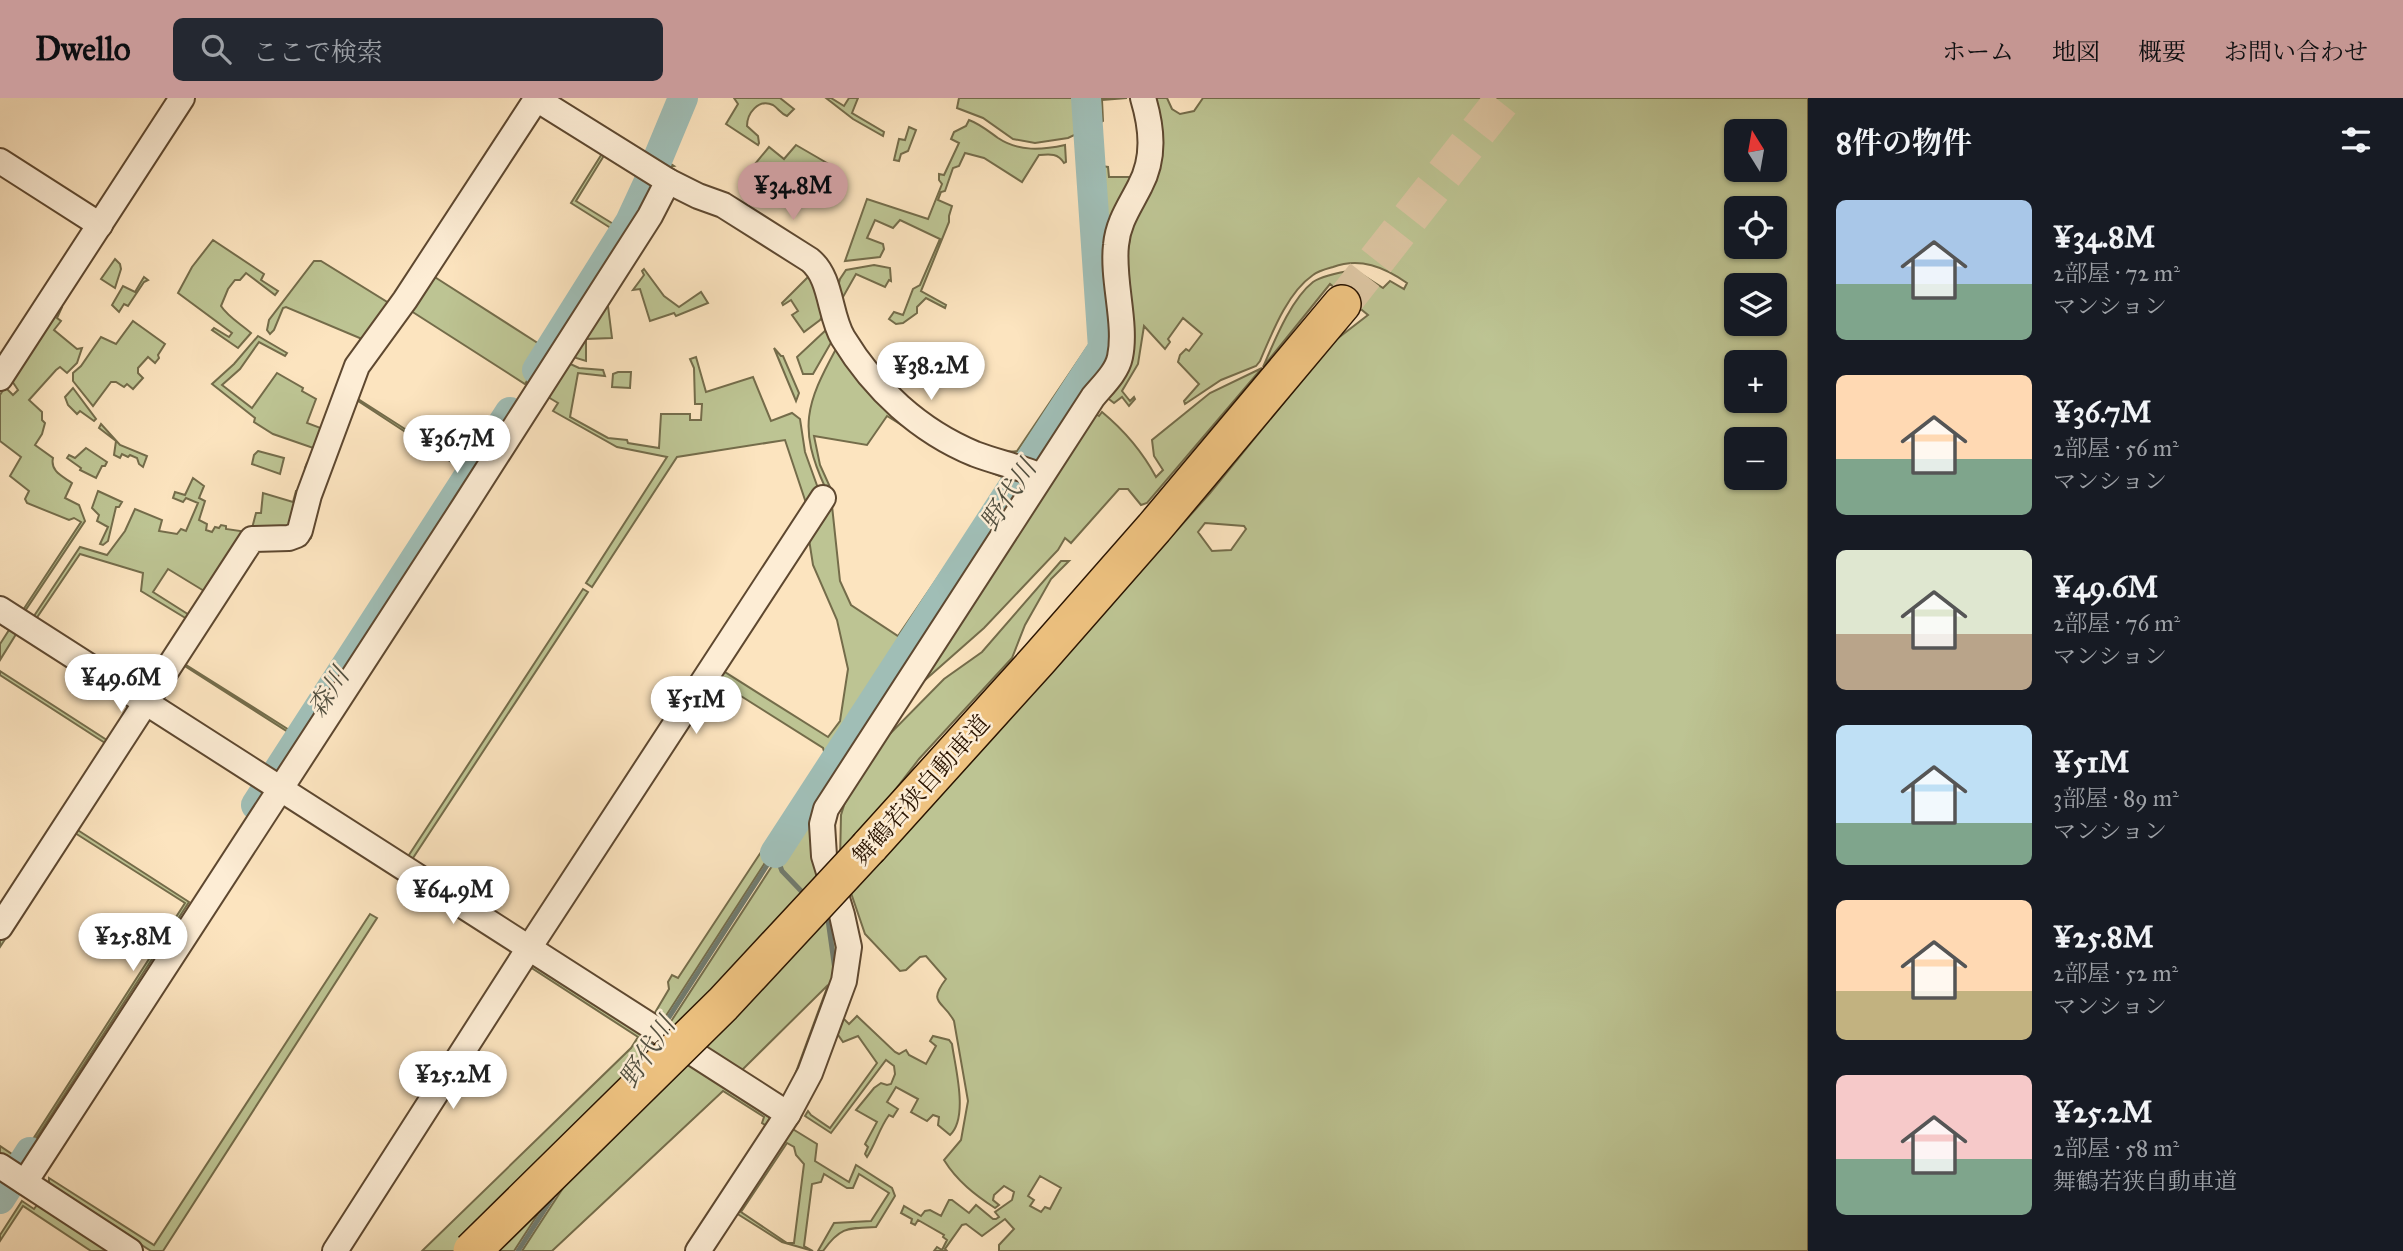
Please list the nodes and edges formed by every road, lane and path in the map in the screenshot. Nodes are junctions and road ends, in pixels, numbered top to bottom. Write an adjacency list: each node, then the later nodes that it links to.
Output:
1 (182, 98): 6 (street)
2 (536, 98): 5 (street); 12 (street)
3 (1143, 98): 9 (street)
4 (0, 161): 6 (street)
5 (668, 181): 9 (street); 13 (street)
6 (100, 225): 8 (street)
7 (1342, 304): 20 (highway, 舞鶴若狭自動車道, bridge)
8 (0, 378)
9 (1030, 472): 16 (street)
10 (822, 498): 15 (street)
11 (0, 609): 12 (street)
12 (147, 703): 13 (street); 14 (street)
13 (274, 784): 15 (street); 17 (street)
14 (0, 927)
15 (529, 948): 16 (street); 19 (street)
16 (788, 1114): 21 (street)
17 (13, 1175): 18 (street)
18 (130, 1251)
19 (335, 1251)
20 (472, 1251)
21 (698, 1251)

